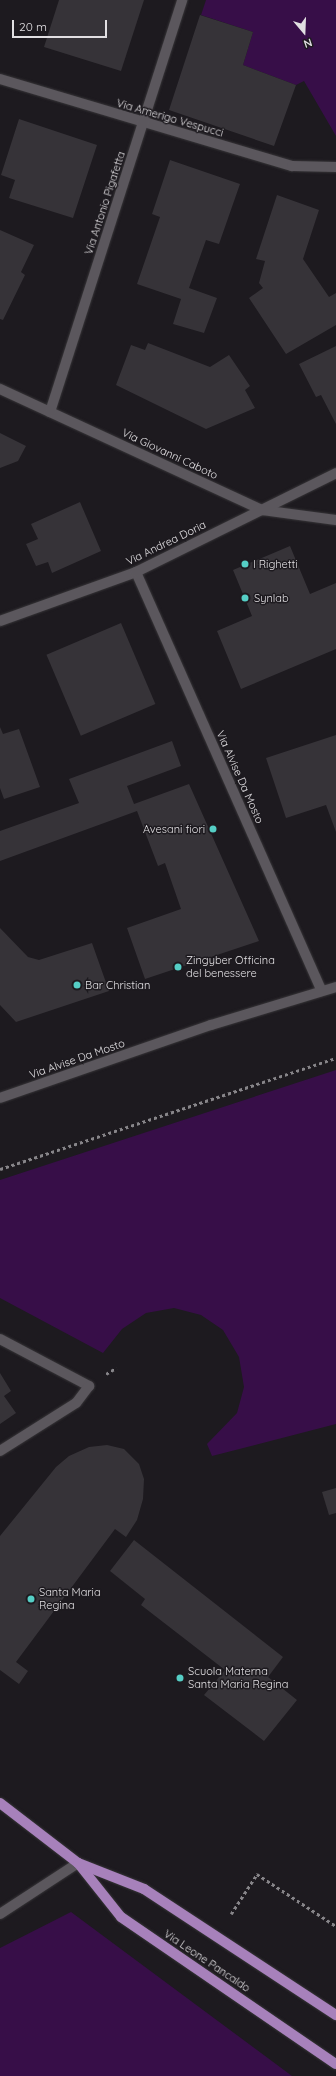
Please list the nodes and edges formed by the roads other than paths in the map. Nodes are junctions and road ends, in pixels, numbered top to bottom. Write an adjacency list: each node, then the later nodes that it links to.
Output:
1 (182, 0): 3 (street, Via Antonio Pigafetta)
2 (0, 79): 3 (street, Via Amerigo Vespucci)
3 (144, 123): 4 (street, Via Amerigo Vespucci); 6 (street, Via Antonio Pigafetta)
4 (336, 167)
5 (0, 389): 6 (street, Via Giovanni Caboto)
6 (50, 412): 8 (street, Via Giovanni Caboto)
7 (336, 473): 8 (street, Via Andrea Doria)
8 (262, 510): 9 (street, Via Giovanni Caboto); 10 (street, Via Andrea Doria)
9 (336, 520)
10 (136, 572): 11 (street, Via Andrea Doria); 13 (street, Via Alvise Da Mosto)
11 (0, 621)
12 (336, 986): 13 (street, Via Alvise Da Mosto)
13 (322, 991): 14 (street, Via Alvise Da Mosto)
14 (0, 1098)
15 (0, 1339): 16 (street)
16 (0, 1451)
17 (0, 1803): 18 (main road, Via Leone Pancaldo)
18 (78, 1863): 19 (street); 20 (main road, Via Leone Pancaldo); 21 (main road, Via Leone Pancaldo)
19 (0, 1914)
20 (336, 2014)
21 (336, 2064)

